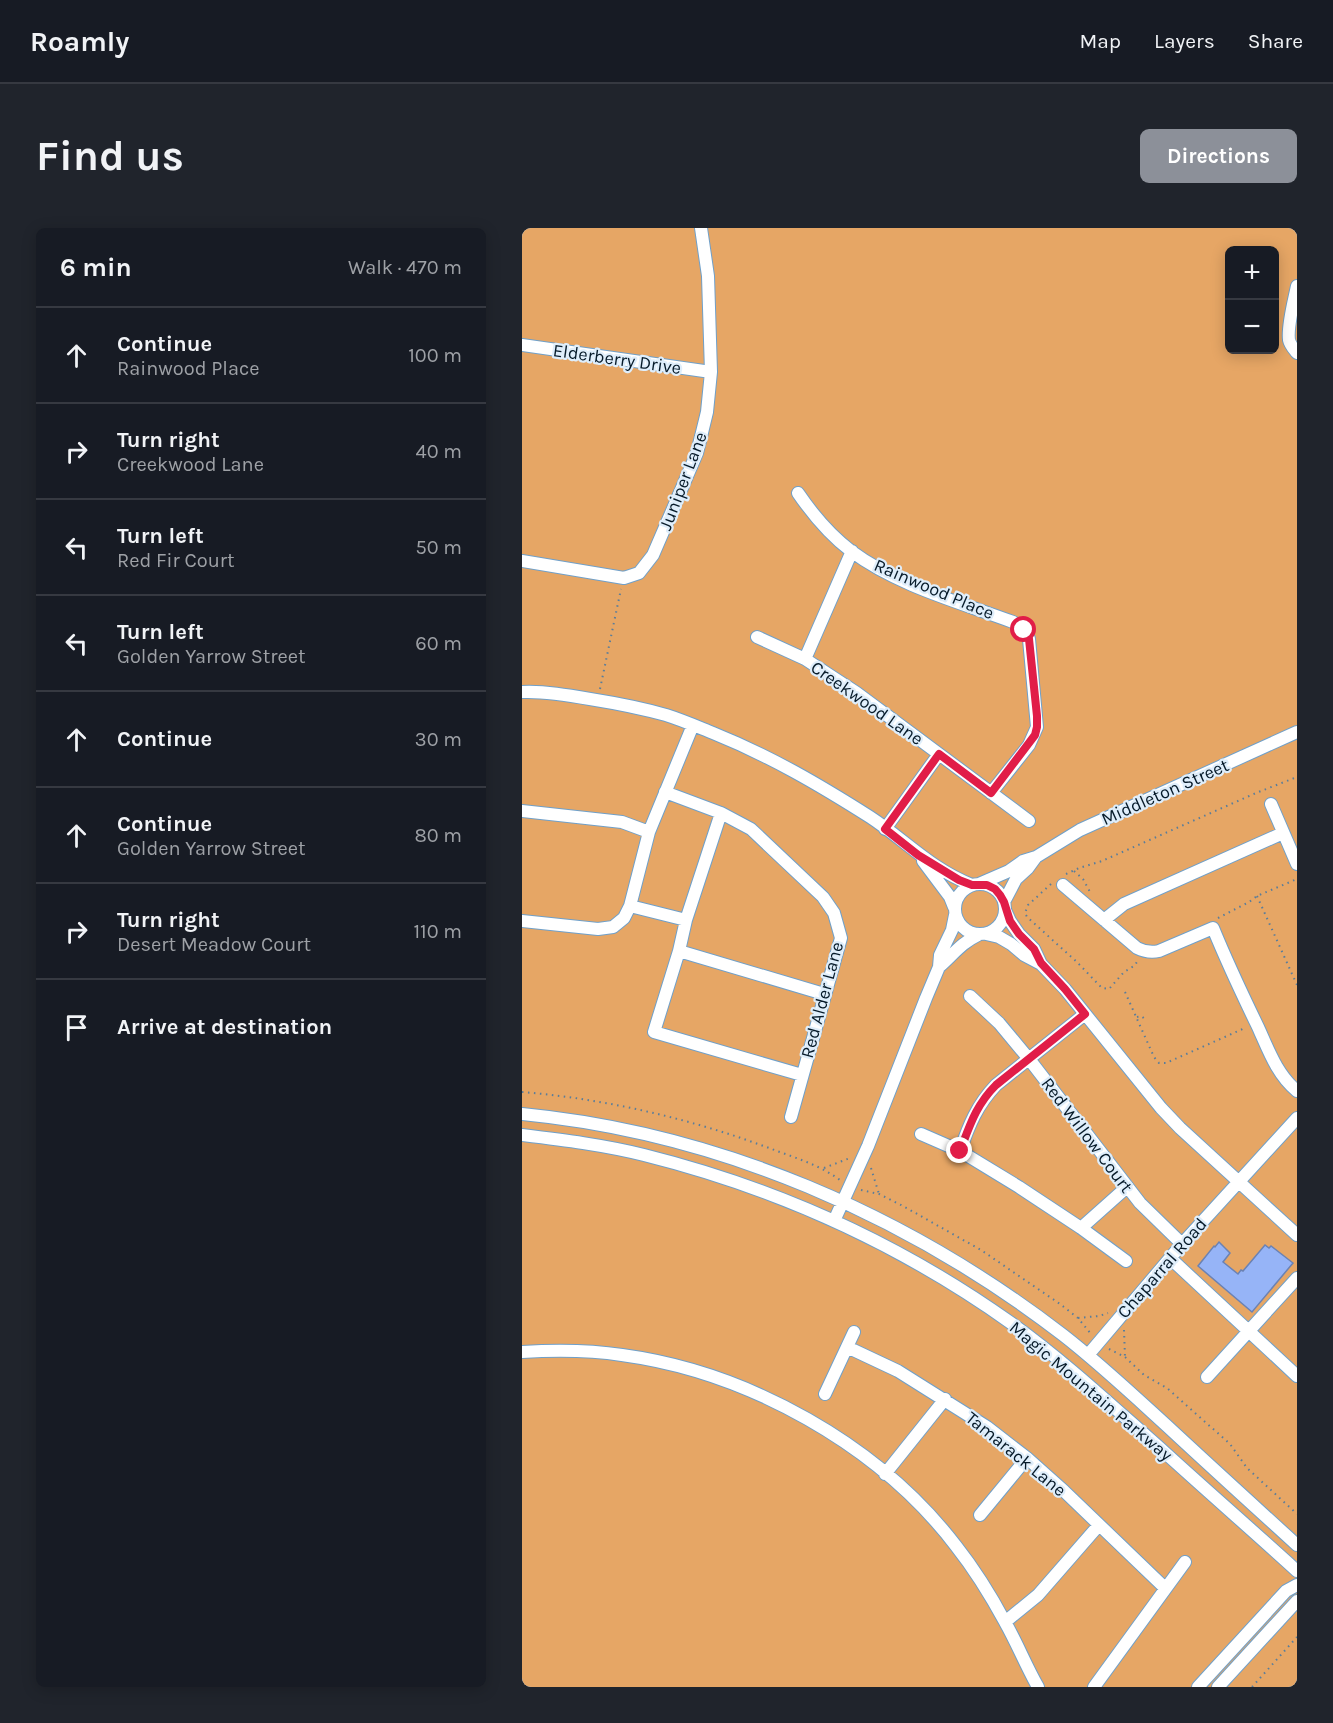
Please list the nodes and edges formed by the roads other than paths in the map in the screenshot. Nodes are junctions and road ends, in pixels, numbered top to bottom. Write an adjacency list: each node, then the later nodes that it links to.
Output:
1 (701, 228): 5 (street, Juniper Lane)
2 (1297, 286): 4 (street)
3 (522, 345): 5 (street, Elderberry Drive)
4 (1297, 353)
5 (711, 372): 8 (street, Juniper Lane)
6 (798, 493): 7 (street, Rainwood Place)
7 (852, 551): 10 (street); 16 (street, Rainwood Place)
8 (522, 561)
9 (758, 637): 10 (street, Creekwood Lane)
10 (805, 659): 14 (street, Creekwood Lane)
11 (522, 692): 12 (street)
12 (693, 725): 15 (street); 21 (street)
13 (1297, 732): 25 (street, Middleton Street)
14 (939, 754): 16 (street, Creekwood Lane); 21 (street)
15 (665, 792): 19 (street, Red Alder Lane); 22 (street)
16 (991, 793): 20 (street, Creekwood Lane)
17 (1271, 804): 23 (street)
18 (522, 811): 22 (street)
19 (721, 813): 32 (street); 39 (street, Red Alder Lane)
20 (1029, 821)
21 (885, 829): 24 (street)
22 (649, 832): 29 (street)
23 (1283, 833): 26 (street); 33 (street)
24 (918, 855): 28 (street); 31 (street)
25 (1036, 857): 28 (street, Middleton Street); 30 (street, Middleton Street)
26 (1297, 864)
27 (1058, 882): 33 (street)
28 (976, 884): 30 (street); 31 (street)
29 (630, 906): 32 (street); 34 (street)
30 (1005, 906): 35 (street); 37 (street)
31 (955, 911): 35 (street); 38 (street)
32 (686, 920): 36 (street)
33 (1104, 920): 44 (street)
34 (522, 921)
35 (982, 934): 37 (street); 38 (street)
36 (679, 951): 39 (street); 43 (street)
37 (1041, 963): 41 (street)
38 (939, 967): 53 (street)
39 (824, 994): 43 (street, Red Alder Lane)
40 (970, 996): 42 (street, Red Willow Court)
41 (1085, 1014): 42 (street); 51 (street)
42 (1029, 1059): 50 (street); 52 (street, Red Willow Court)
43 (802, 1075): 46 (street, Red Alder Lane)
44 (1297, 1091)
45 (522, 1114): 53 (street, Magic Mountain Parkway)
46 (791, 1117)
47 (1297, 1118): 51 (street, Chaparral Road)
48 (921, 1134): 50 (street)
49 (522, 1135): 54 (street, Magic Mountain Parkway)
50 (960, 1151): 55 (street)
51 (1239, 1183): 56 (street); 57 (street, Chaparral Road)
52 (1127, 1187): 55 (street); 57 (street, Red Willow Court)
53 (844, 1201): 54 (street); 65 (street, Magic Mountain Parkway)
54 (834, 1221): 76 (street, Magic Mountain Parkway)
55 (1081, 1228): 59 (street)
56 (1297, 1235)
57 (1182, 1244): 58 (street, Chaparral Road)
58 (1170, 1258): 62 (street); 65 (street, Chaparral Road)
59 (1126, 1261)
60 (1297, 1278): 62 (street)
61 (854, 1332): 63 (street)
62 (1248, 1332): 66 (street); 67 (street)
63 (847, 1347): 68 (street); 69 (street, Tamarack Lane)
64 (522, 1352): 71 (street)
65 (1088, 1355): 74 (street, Magic Mountain Parkway)
66 (1297, 1376)
67 (1207, 1377)
68 (825, 1394)
69 (945, 1399): 70 (street, Tamarack Lane); 71 (street)
70 (1027, 1458): 72 (street); 73 (street, Tamarack Lane)
71 (885, 1474): 80 (street)
72 (980, 1515)
73 (1099, 1526): 78 (street, Tamarack Lane); 80 (street)
74 (1297, 1545)
75 (1185, 1562): 78 (street)
76 (1297, 1571)
77 (1297, 1585): 83 (street)
78 (1166, 1588): 82 (street)
79 (1297, 1601): 84 (street)
80 (1005, 1622): 81 (street)
81 (1038, 1687)
82 (1094, 1687)
83 (1198, 1687)
84 (1218, 1687)

